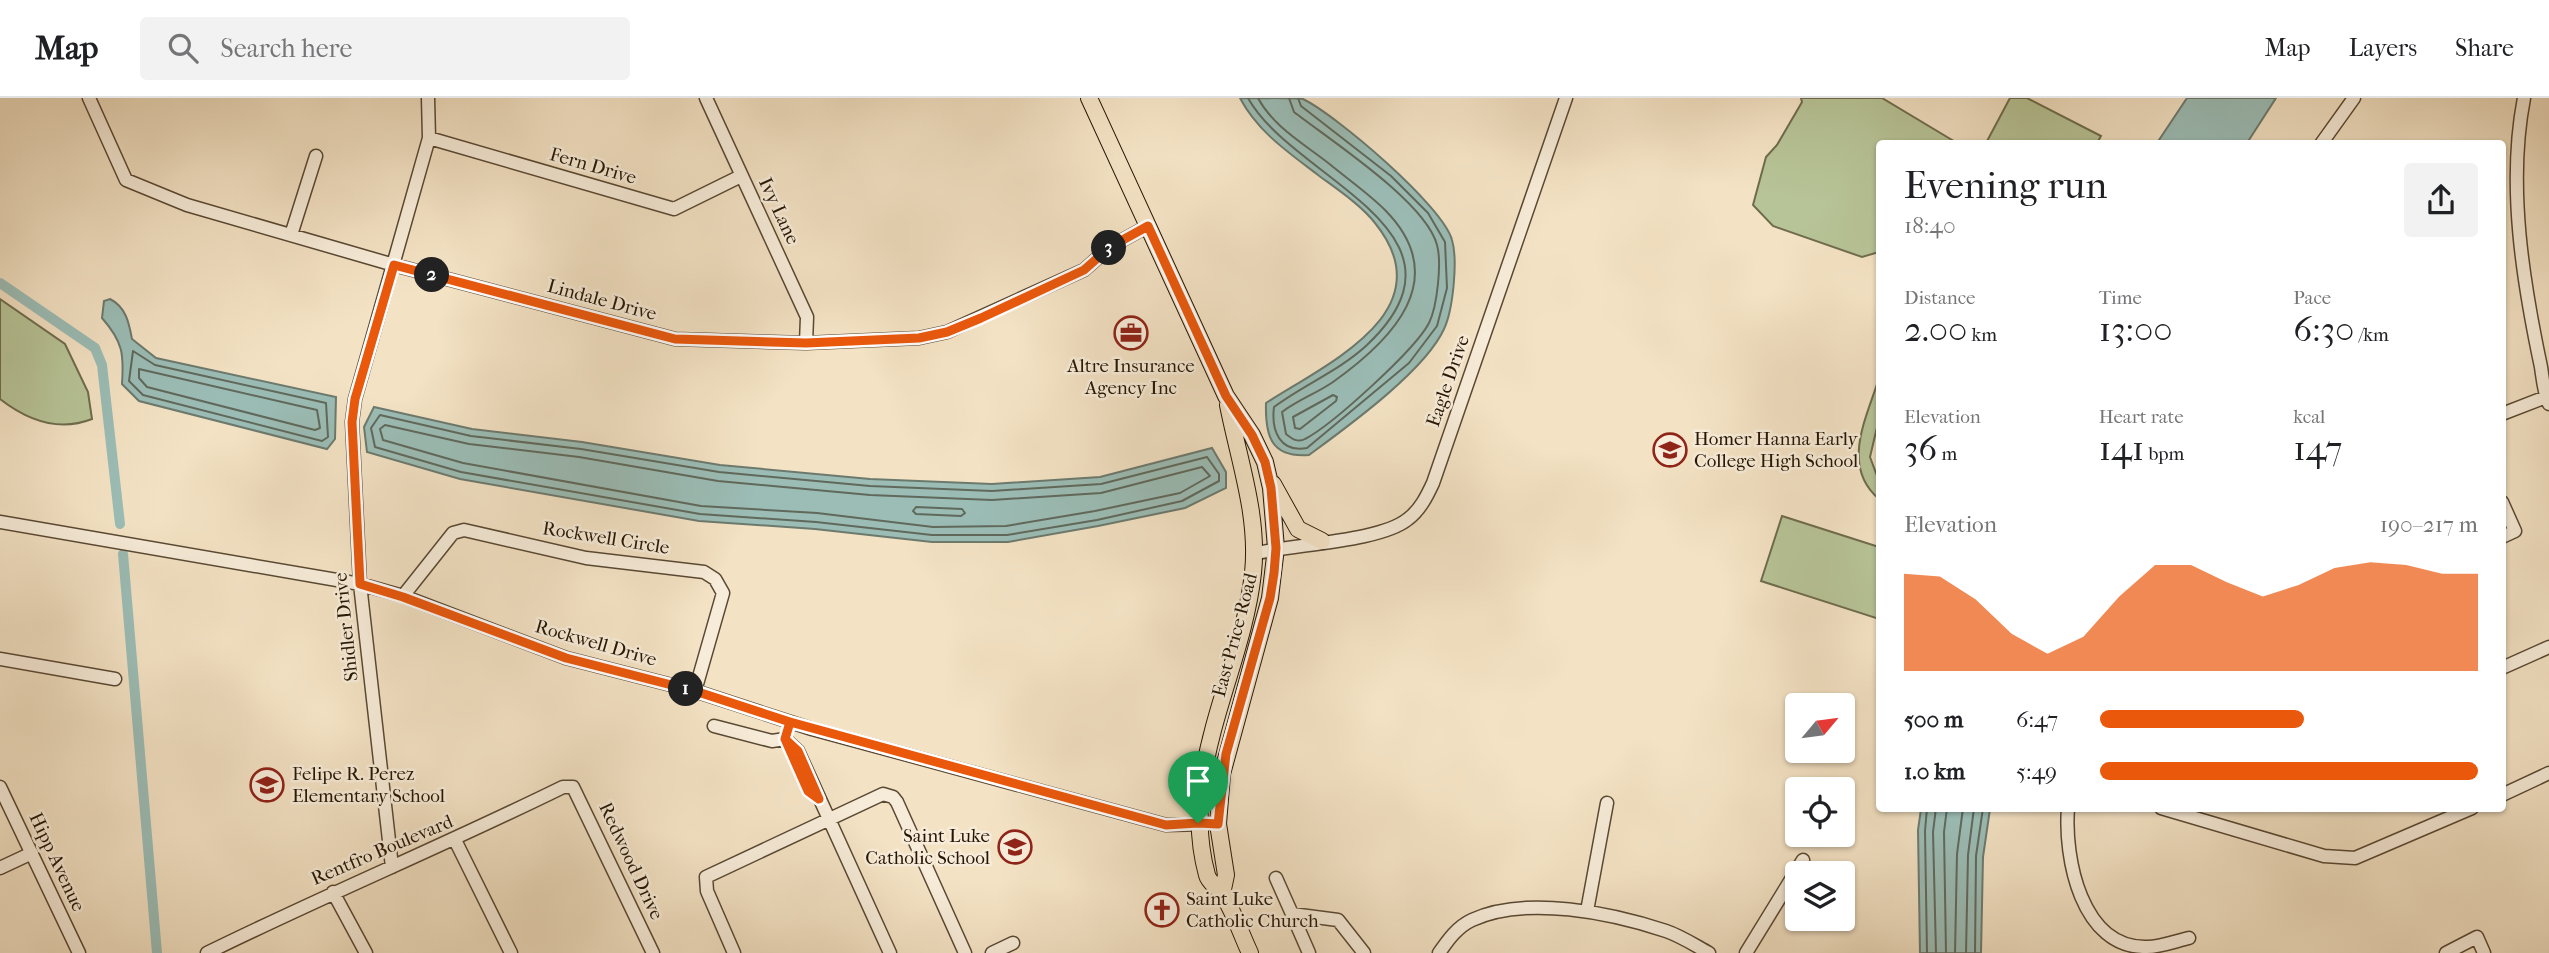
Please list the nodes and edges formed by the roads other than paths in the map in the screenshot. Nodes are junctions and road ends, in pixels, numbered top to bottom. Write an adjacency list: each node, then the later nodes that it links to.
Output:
1 (89, 98): 13 (street, Lindale Drive)
2 (428, 98): 8 (street, Shidler Drive)
3 (706, 98): 11 (street, Ivy Lane)
4 (1089, 98): 12 (main road, East Price Road)
5 (1566, 98): 23 (street, Eagle Drive)
6 (2354, 98): 9 (street)
7 (2524, 98): 17 (street)
8 (429, 138): 11 (street, Fern Drive); 14 (street, Shidler Drive)
9 (2324, 140)
10 (316, 156): 13 (street)
11 (741, 176): 15 (street, Ivy Lane)
12 (1148, 226): 15 (street, Lindale Drive); 16 (main road, East Price Road)
13 (291, 235): 14 (street, Lindale Drive)
14 (394, 265): 15 (street, Lindale Drive); 26 (street, Shidler Drive)
15 (806, 343)
16 (1226, 396): 19 (main road, East Price Road); 25 (main road, East Price Road)
17 (2547, 401): 18 (street)
18 (2506, 413)
19 (1268, 475): 23 (main road); 24 (main road, East Price Road)
20 (2506, 511): 22 (street)
21 (0, 522): 26 (street, Rockwell Drive)
22 (2506, 535)
23 (1322, 541): 24 (street, Eagle Drive)
24 (1276, 548): 25 (street, Eagle Drive); 46 (main road, East Price Road)
25 (1253, 554): 45 (main road, East Price Road)
26 (360, 584): 27 (street, Rockwell Drive); 50 (street, Shidler Drive)
27 (403, 597): 32 (street, Rockwell Drive); 32 (street, Rockwell Circle)
28 (2549, 647): 30 (street)
29 (0, 659): 31 (street)
30 (2506, 666)
31 (115, 679)
32 (695, 691): 33 (street, Rockwell Drive)
33 (790, 722): 35 (street); 45 (street, Rockwell Drive)
34 (714, 726): 35 (street)
35 (785, 739): 44 (street)
36 (2549, 774): 39 (street)
37 (0, 787): 48 (street, Hipp Avenue)
38 (573, 787): 47 (street, Rentfro Boulevard); 65 (street, Redwood Drive)
39 (2506, 793)
40 (1607, 803): 55 (street)
41 (2068, 812): 59 (street)
42 (2180, 812): 43 (street)
43 (2463, 812)
44 (828, 819): 66 (street); 67 (street); 68 (street)
45 (1198, 823): 46 (street, Rockwell Drive); 54 (main road, East Price Road)
46 (1218, 824): 54 (main road, East Price Road)
47 (455, 840): 50 (street, Rentfro Boulevard); 64 (street)
48 (32, 853): 51 (street); 61 (street, Hipp Avenue)
49 (1803, 860): 75 (street)
50 (391, 867): 53 (street, Rentfro Boulevard)
51 (0, 868)
52 (1276, 878): 56 (street)
53 (333, 891): 60 (street, Rentfro Boulevard); 63 (street)
54 (1222, 894): 70 (main road, East Price Road)
55 (1587, 911): 73 (street); 74 (street)
56 (1292, 914): 71 (street); 72 (street)
57 (2189, 938): 59 (street)
58 (1013, 943): 69 (street)
59 (2117, 947)
60 (228, 948): 62 (street, Rentfro Boulevard)
61 (79, 953)
62 (207, 953)
63 (366, 953)
64 (511, 953)
65 (653, 953)
66 (734, 953)
67 (890, 953)
68 (965, 953)
69 (992, 953)
70 (1250, 953)
71 (1309, 953)
72 (1364, 953)
73 (1439, 953)
74 (1709, 953)
75 (1746, 953)
76 (2446, 953): 77 (street)
77 (2484, 953)

